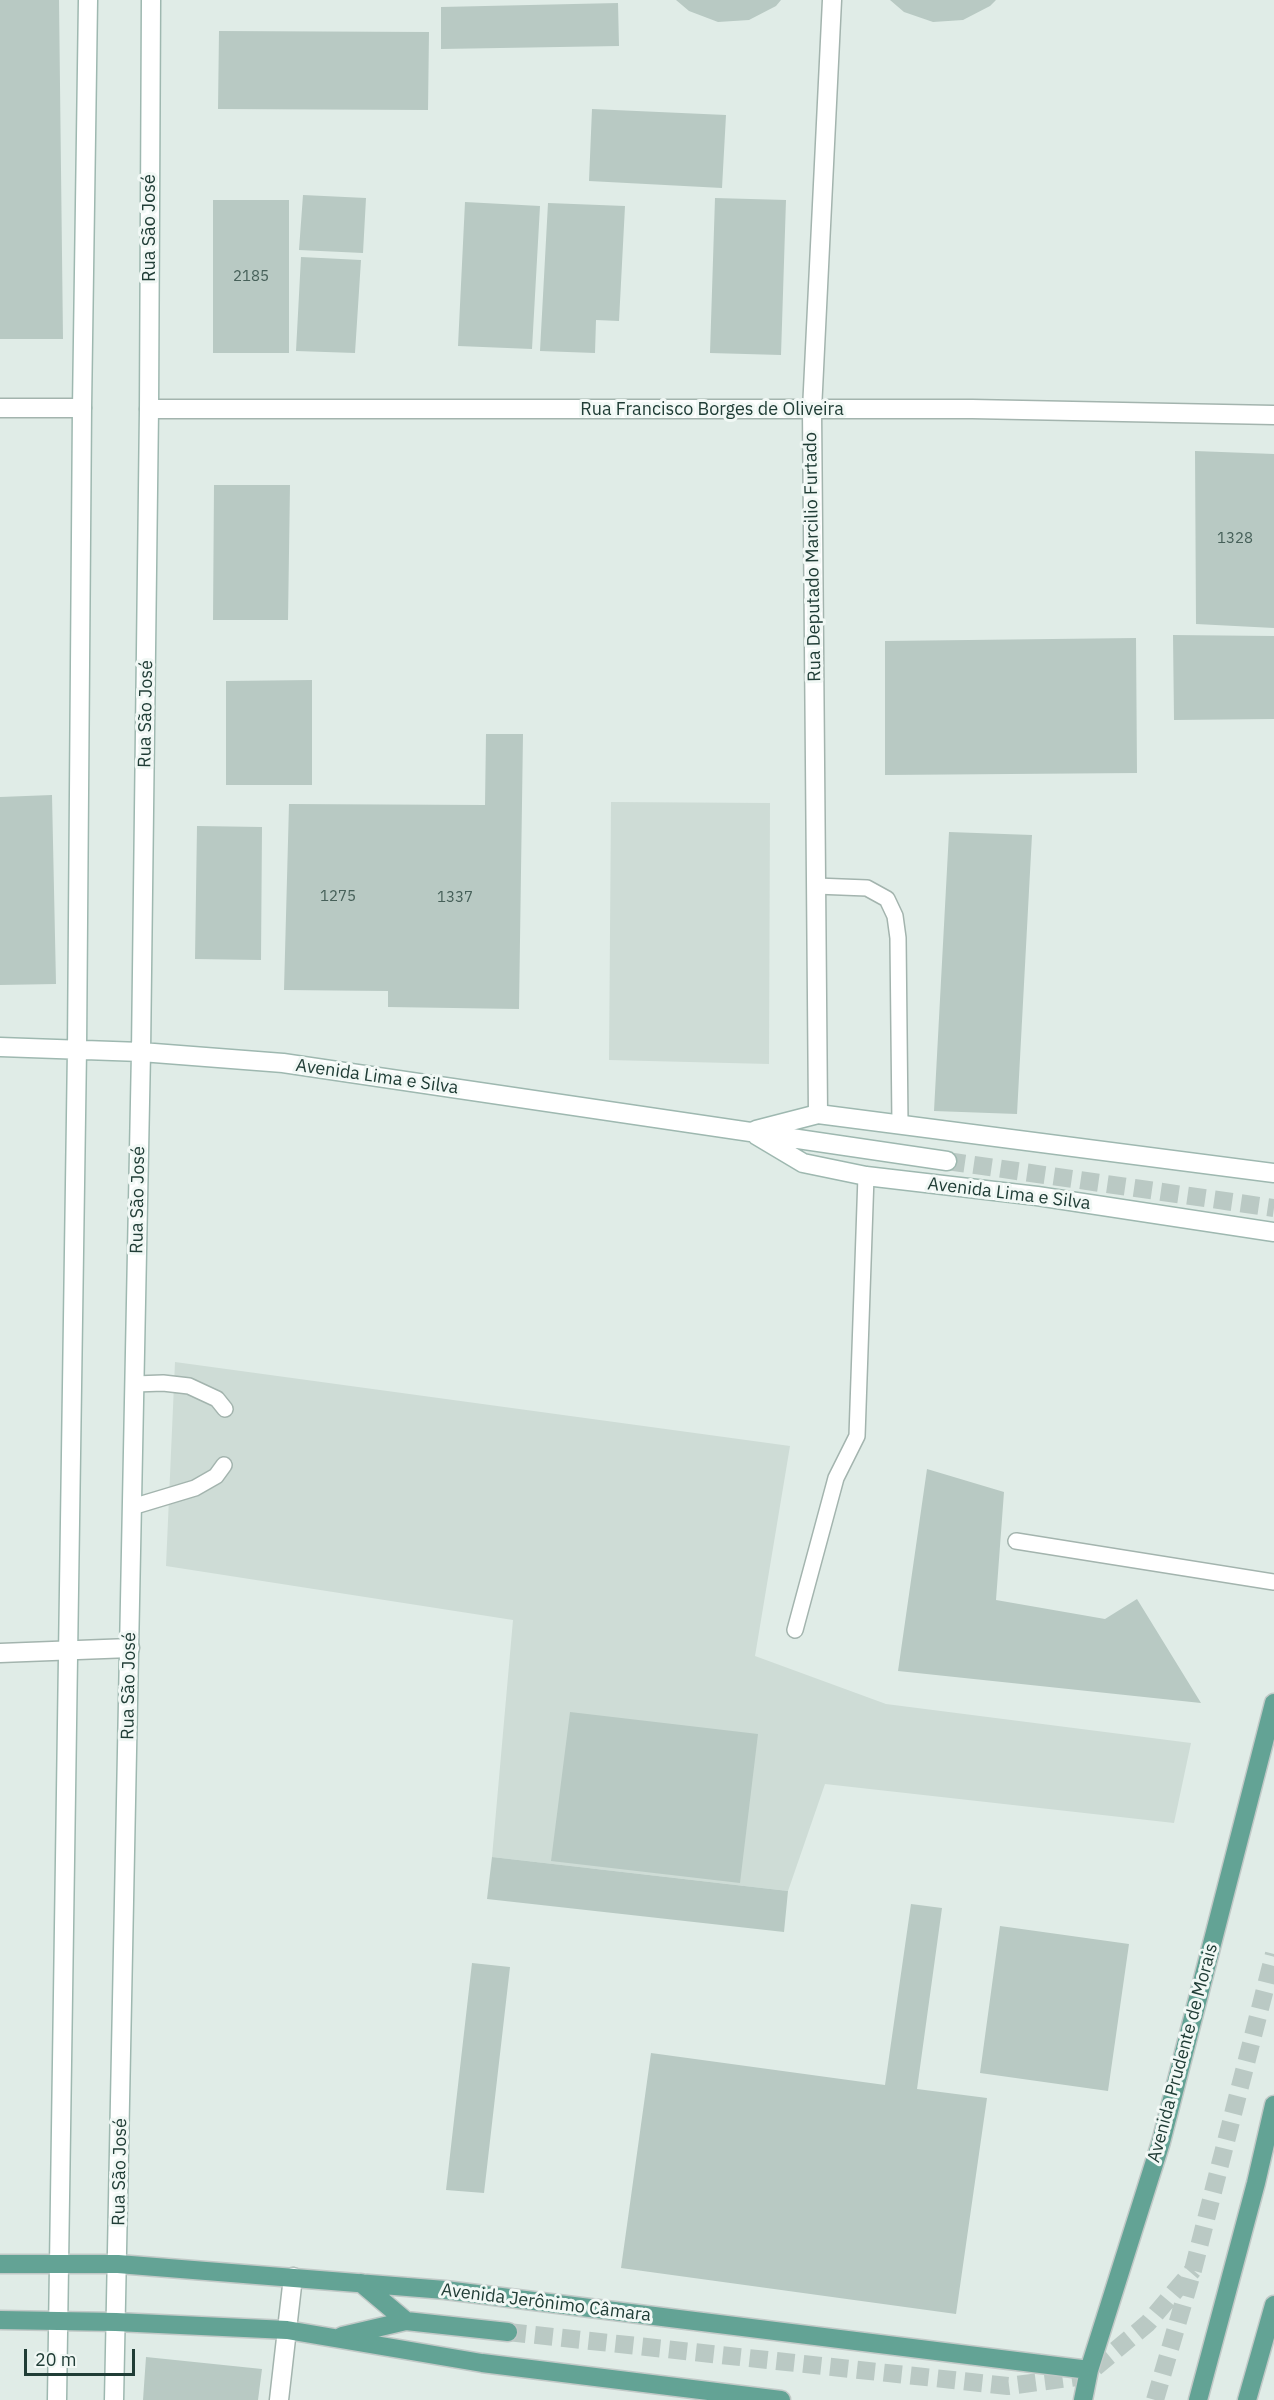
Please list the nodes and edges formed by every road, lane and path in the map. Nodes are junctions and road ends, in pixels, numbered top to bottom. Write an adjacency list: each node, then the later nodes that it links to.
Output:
1 (88, 0): 5 (main road)
2 (151, 0): 6 (main road, Rua São José)
3 (831, 0): 7 (main road, Rua Deputado Marcilio Furtado)
4 (0, 408): 5 (main road)
5 (82, 408): 11 (main road)
6 (150, 409): 7 (main road, Rua Francisco Borges de Oliveira); 12 (main road, Rua São José)
7 (812, 410): 8 (main road, Rua Francisco Borges de Oliveira); 9 (main road, Rua Deputado Marcilio Furtado)
8 (1274, 416)
9 (816, 886): 13 (main road, Rua Deputado Marcilio Furtado); 14 (lane)
10 (0, 1047): 11 (main road, Avenida Lima e Silva)
11 (77, 1049): 12 (main road, Avenida Lima e Silva); 28 (main road)
12 (141, 1052): 15 (main road, Avenida Lima e Silva); 20 (main road, Rua São José)
13 (818, 1114): 14 (main road, Avenida Lima e Silva); 15 (main road, Avenida Lima e Silva)
14 (900, 1124): 17 (main road, Avenida Lima e Silva)
15 (752, 1132): 16 (main road); 18 (main road, Avenida Lima e Silva)
16 (947, 1161)
17 (1274, 1173)
18 (866, 1176): 19 (main road, Avenida Lima e Silva); 26 (lane)
19 (1274, 1232)
20 (135, 1384): 21 (lane); 23 (main road, Rua São José)
21 (225, 1409)
22 (224, 1465): 23 (lane)
23 (132, 1507): 27 (main road, Rua São José)
24 (1016, 1541): 25 (lane)
25 (1274, 1582)
26 (795, 1630)
27 (130, 1648): 28 (main road); 34 (main road, Rua São José)
28 (69, 1652): 29 (main road); 33 (main road)
29 (0, 1653)
30 (1274, 1703): 45 (main road, Avenida Prudente de Morais)
31 (1274, 2105): 51 (main road)
32 (0, 2264): 33 (main road, Avenida Jerônimo Câmara)
33 (59, 2264): 34 (main road, Avenida Jerônimo Câmara); 39 (main road)
34 (118, 2264): 35 (main road, Avenida Jerônimo Câmara); 41 (main road, Rua São José)
35 (293, 2277): 36 (main road, Avenida Jerônimo Câmara); 42 (main road)
36 (360, 2283): 40 (main road); 45 (main road, Avenida Jerônimo Câmara)
37 (1274, 2305): 52 (main road)
38 (0, 2320): 39 (main road)
39 (58, 2321): 41 (main road); 46 (main road)
40 (406, 2321): 43 (main road); 44 (main road)
41 (116, 2322): 42 (main road); 47 (main road, Rua São José)
42 (287, 2330): 44 (main road); 48 (main road)
43 (507, 2332)
44 (335, 2338): 49 (main road)
45 (1089, 2370): 50 (main road, Avenida Prudente de Morais)
46 (57, 2400)
47 (114, 2400)
48 (279, 2400)
49 (781, 2400)
50 (1083, 2400)
51 (1198, 2400)
52 (1247, 2400)

